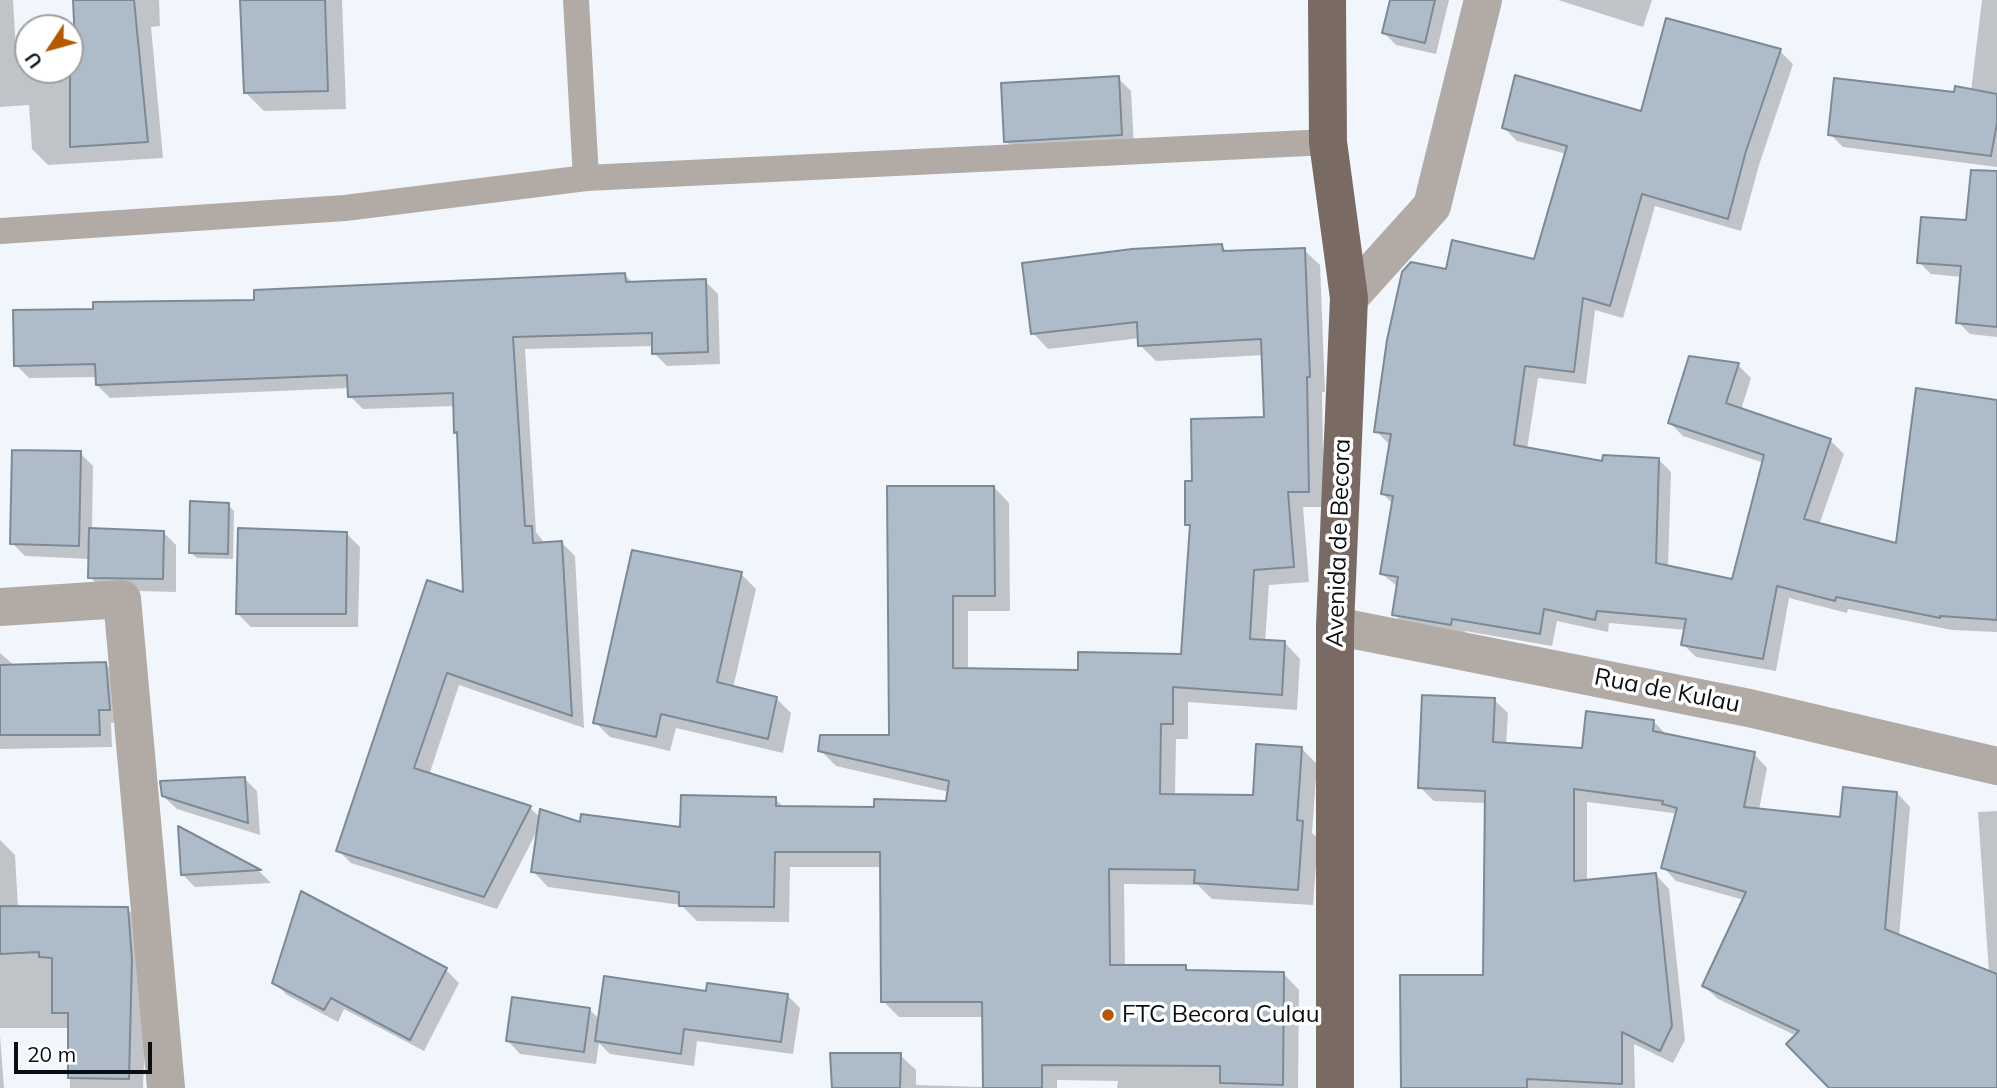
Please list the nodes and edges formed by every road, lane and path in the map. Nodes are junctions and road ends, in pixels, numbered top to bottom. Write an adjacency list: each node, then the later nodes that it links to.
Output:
1 (576, 0): 5 (lane)
2 (1327, 0): 4 (main road, Avenida de Becora)
3 (1483, 0): 7 (street)
4 (1328, 142): 5 (lane); 7 (main road, Avenida de Becora)
5 (586, 178): 6 (lane)
6 (0, 231)
7 (1349, 298): 9 (main road, Avenida de Becora)
8 (0, 607): 11 (street)
9 (1335, 626): 10 (street, Rua de Kulau); 12 (main road, Avenida de Becora)
10 (1997, 765)
11 (166, 1088)
12 (1335, 1088)

